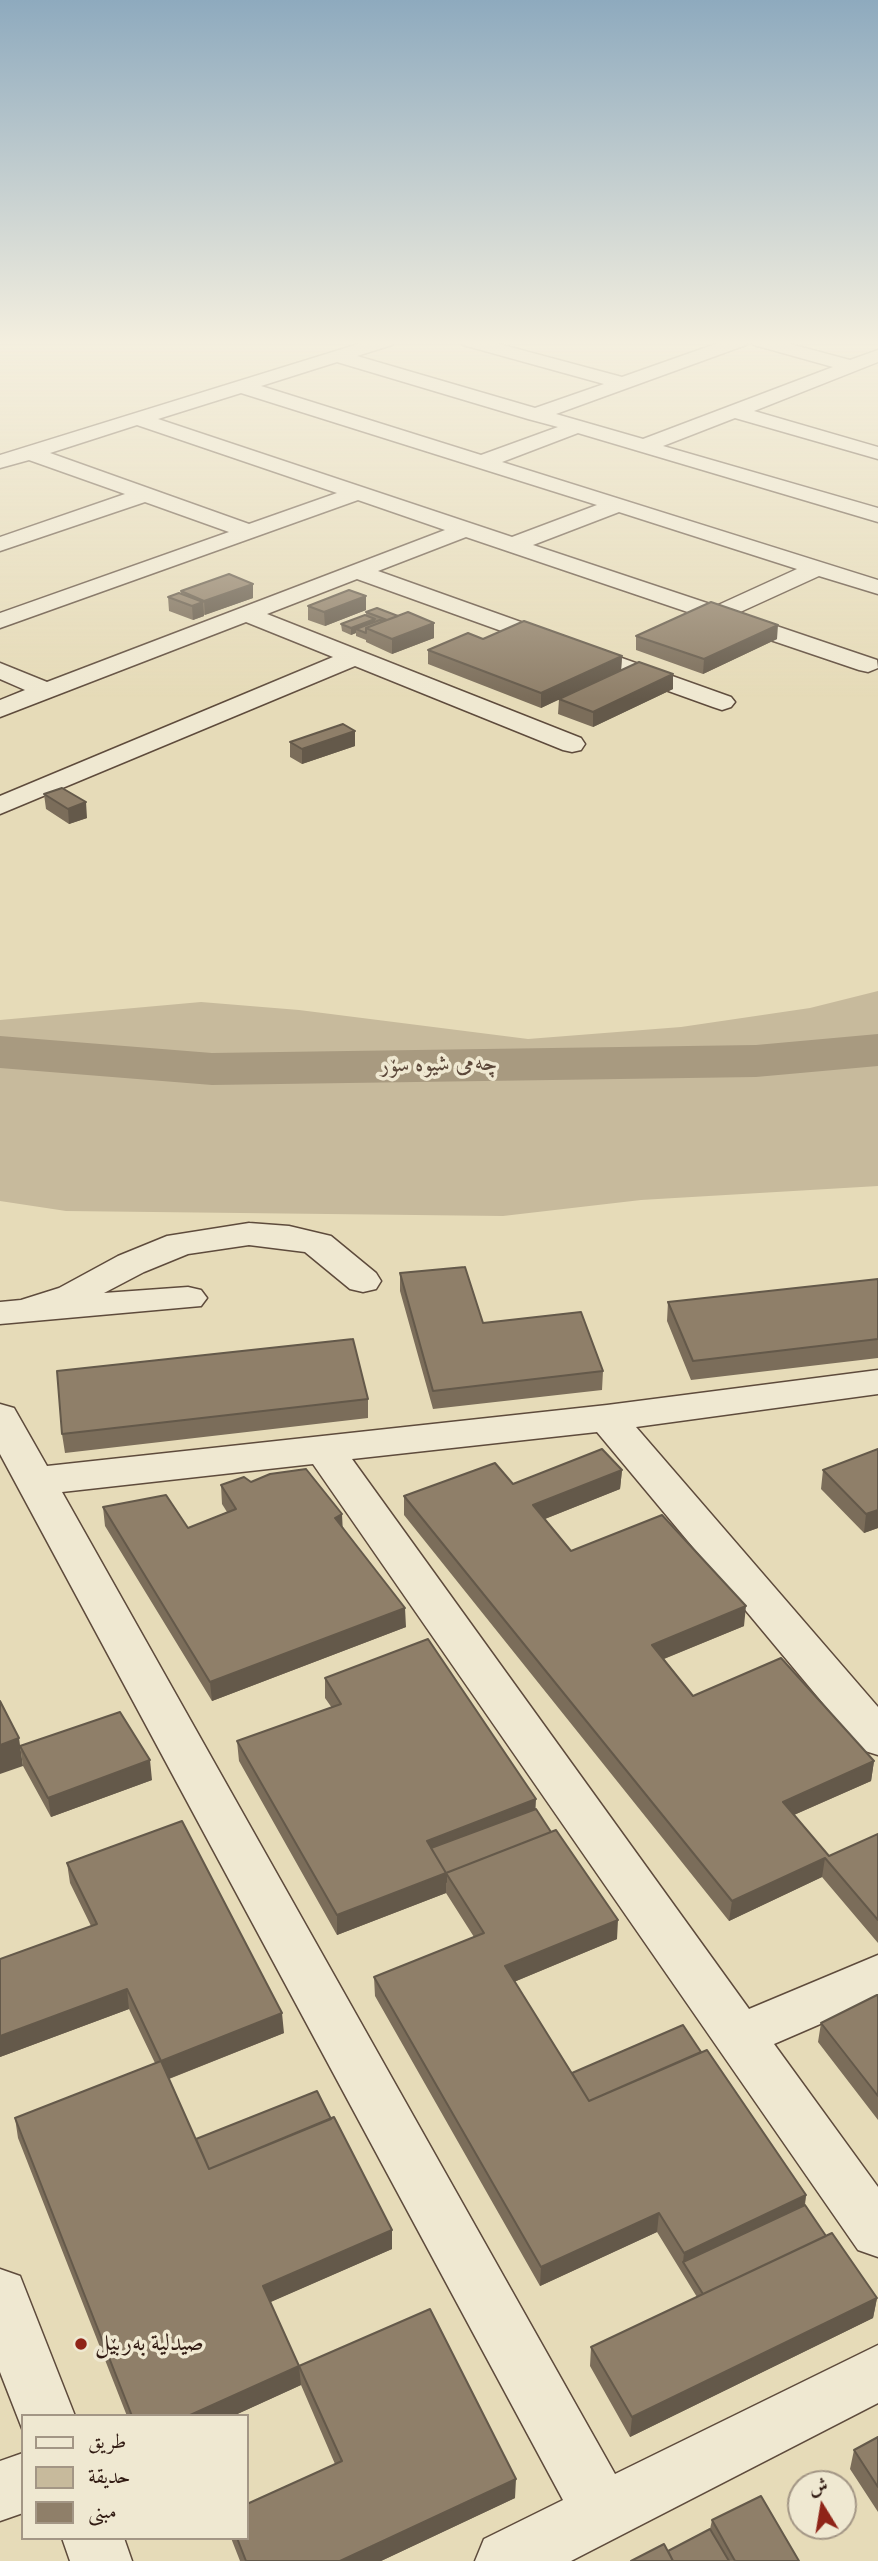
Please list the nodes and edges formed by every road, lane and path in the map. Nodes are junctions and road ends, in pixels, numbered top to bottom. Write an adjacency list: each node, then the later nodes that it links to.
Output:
1 (51, 461): 8 (street)
2 (263, 461): 7 (street)
3 (477, 461): 6 (street)
4 (486, 461): 6 (street)
5 (693, 461): 10 (street)
6 (482, 462): 9 (street)
7 (358, 493): 12 (street); 13 (street)
8 (146, 494): 13 (street); 14 (street)
9 (618, 505): 16 (street); 17 (street)
10 (878, 515)
11 (0, 523): 14 (street)
12 (466, 529): 16 (street); 18 (street)
13 (250, 531): 22 (street)
14 (28, 534): 15 (street)
15 (0, 544)
16 (512, 545): 21 (street)
17 (818, 568): 19 (street); 21 (street)
18 (357, 571): 20 (street); 27 (street)
19 (878, 587)
20 (246, 614): 23 (street); 26 (street)
21 (717, 614): 24 (street)
22 (0, 621)
23 (355, 657): 29 (street); 30 (street)
24 (867, 665)
25 (0, 670): 26 (street)
26 (47, 691): 28 (street)
27 (722, 702)
28 (0, 709)
29 (572, 744)
30 (0, 806)
31 (363, 1281): 33 (street)
32 (188, 1298): 33 (street)
33 (14, 1312)
34 (877, 1384): 36 (street)
35 (0, 1418): 38 (street)
36 (607, 1418): 37 (street); 39 (street)
37 (323, 1448): 38 (street); 41 (street)
38 (37, 1481): 48 (street)
39 (878, 1738)
40 (878, 1976): 41 (street)
41 (740, 2036): 42 (street)
42 (878, 2232)
43 (0, 2295): 45 (street)
44 (878, 2373): 48 (street)
45 (25, 2391)
46 (21, 2484): 47 (street)
47 (0, 2491)
48 (603, 2512): 51 (street)
49 (94, 2540): 50 (street)
50 (101, 2561)
51 (506, 2561)

